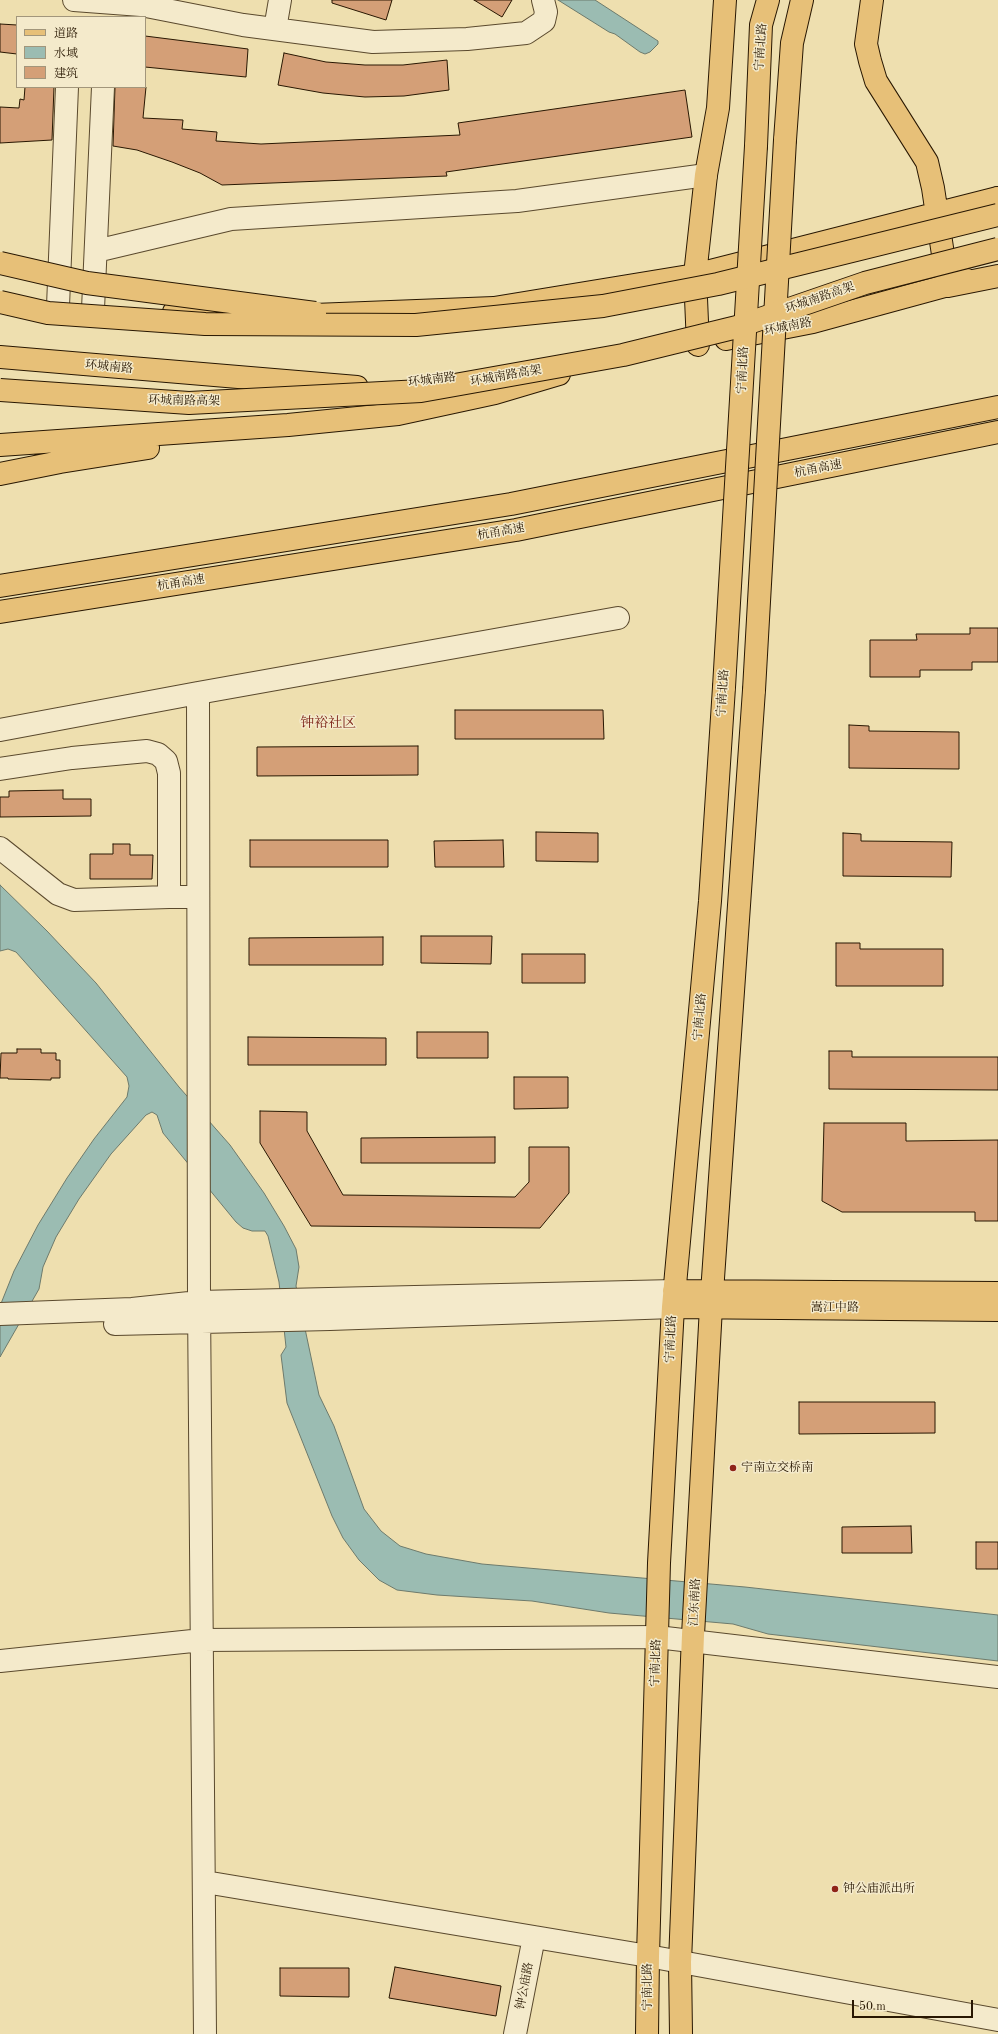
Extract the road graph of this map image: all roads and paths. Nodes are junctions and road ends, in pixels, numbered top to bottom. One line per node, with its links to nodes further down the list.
1 (71, 0): 10 (street)
2 (74, 0): 9 (street)
3 (280, 0): 11 (street)
4 (543, 0): 11 (street)
5 (725, 0): 14 (main road)
6 (768, 0): 47 (main road, 宁南北路, bridge)
7 (802, 0): 48 (main road, bridge)
8 (872, 0): 16 (main road)
9 (106, 10): 11 (street)
10 (70, 16)
11 (275, 29)
12 (67, 88): 25 (street)
13 (103, 88): 18 (street)
14 (706, 175): 18 (street); 21 (main road)
15 (997, 203): 16 (main road); 27 (main road, bridge)
16 (937, 214): 21 (main road); 23 (main road)
17 (998, 249): 29 (main road, 环城南路高架, bridge)
18 (96, 251): 26 (street)
19 (0, 264): 27 (main road, bridge)
20 (998, 271): 23 (main road, 环城南路)
21 (695, 275): 26 (main road); 28 (main road)
22 (998, 276): 23 (main road)
23 (948, 286): 28 (main road, 环城南路)
24 (0, 302): 25 (main road); 27 (main road, bridge)
25 (58, 306): 26 (main road)
26 (93, 309)
27 (416, 325)
28 (698, 345): 30 (main road, 环城南路)
29 (623, 355): 31 (main road, 环城南路高架, bridge); 33 (main road, bridge)
30 (0, 356)
31 (0, 390)
32 (998, 407): 37 (main road)
33 (288, 425): 35 (main road); 36 (main road)
34 (998, 432): 38 (main road, 杭甬高速)
35 (0, 445)
36 (0, 474)
37 (0, 586)
38 (0, 612)
39 (618, 618): 40 (street)
40 (198, 693): 41 (street); 45 (street)
41 (0, 730)
42 (0, 769): 44 (street)
43 (0, 848): 44 (street)
44 (169, 897): 45 (street)
45 (198, 897): 50 (street)
46 (998, 1293): 48 (main road, 嵩江中路)
47 (674, 1299): 48 (main road, 嵩江中路); 50 (street); 50 (street); 53 (main road, 宁南北路)
48 (712, 1299): 49 (main road, 嵩江中路); 54 (main road, 江东南路)
49 (998, 1310)
50 (199, 1312): 51 (street); 52 (street); 55 (street)
51 (0, 1314)
52 (0, 1327)
53 (657, 1633): 54 (street); 55 (street); 60 (main road, 宁南北路)
54 (693, 1638): 57 (street); 61 (main road)
55 (202, 1640): 56 (street); 58 (street)
56 (0, 1661)
57 (998, 1677)
58 (205, 1882): 59 (street); 63 (street)
59 (534, 1937): 60 (street); 64 (street, 钟公庙路)
60 (648, 1956): 61 (street); 65 (main road, 宁南北路)
61 (680, 1962): 62 (street); 66 (main road)
62 (998, 2020)
63 (205, 2034)
64 (516, 2034)
65 (647, 2034)
66 (681, 2034)

